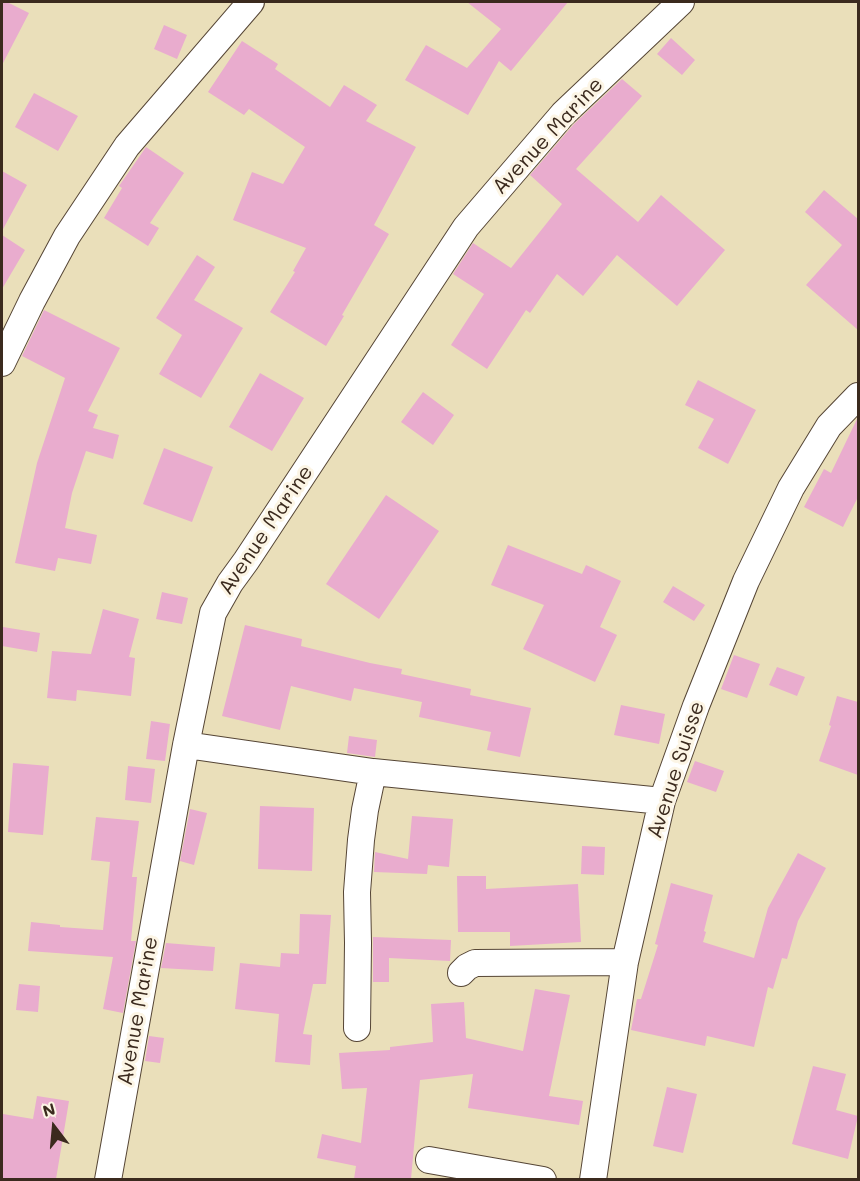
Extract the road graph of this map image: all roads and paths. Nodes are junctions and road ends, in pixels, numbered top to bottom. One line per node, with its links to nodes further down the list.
1 (251, 2): 3 (street)
2 (681, 2): 5 (street, Avenue Marine)
3 (2, 363)
4 (858, 396): 7 (street, Avenue Suisse)
5 (186, 745): 6 (street); 12 (street, Avenue Marine)
6 (373, 772): 7 (street); 10 (street)
7 (662, 801): 8 (street, Avenue Suisse)
8 (625, 962): 9 (street); 14 (street, Avenue Suisse)
9 (461, 973)
10 (357, 1028)
11 (429, 1160): 13 (street)
12 (108, 1179)
13 (543, 1179)
14 (593, 1179)

